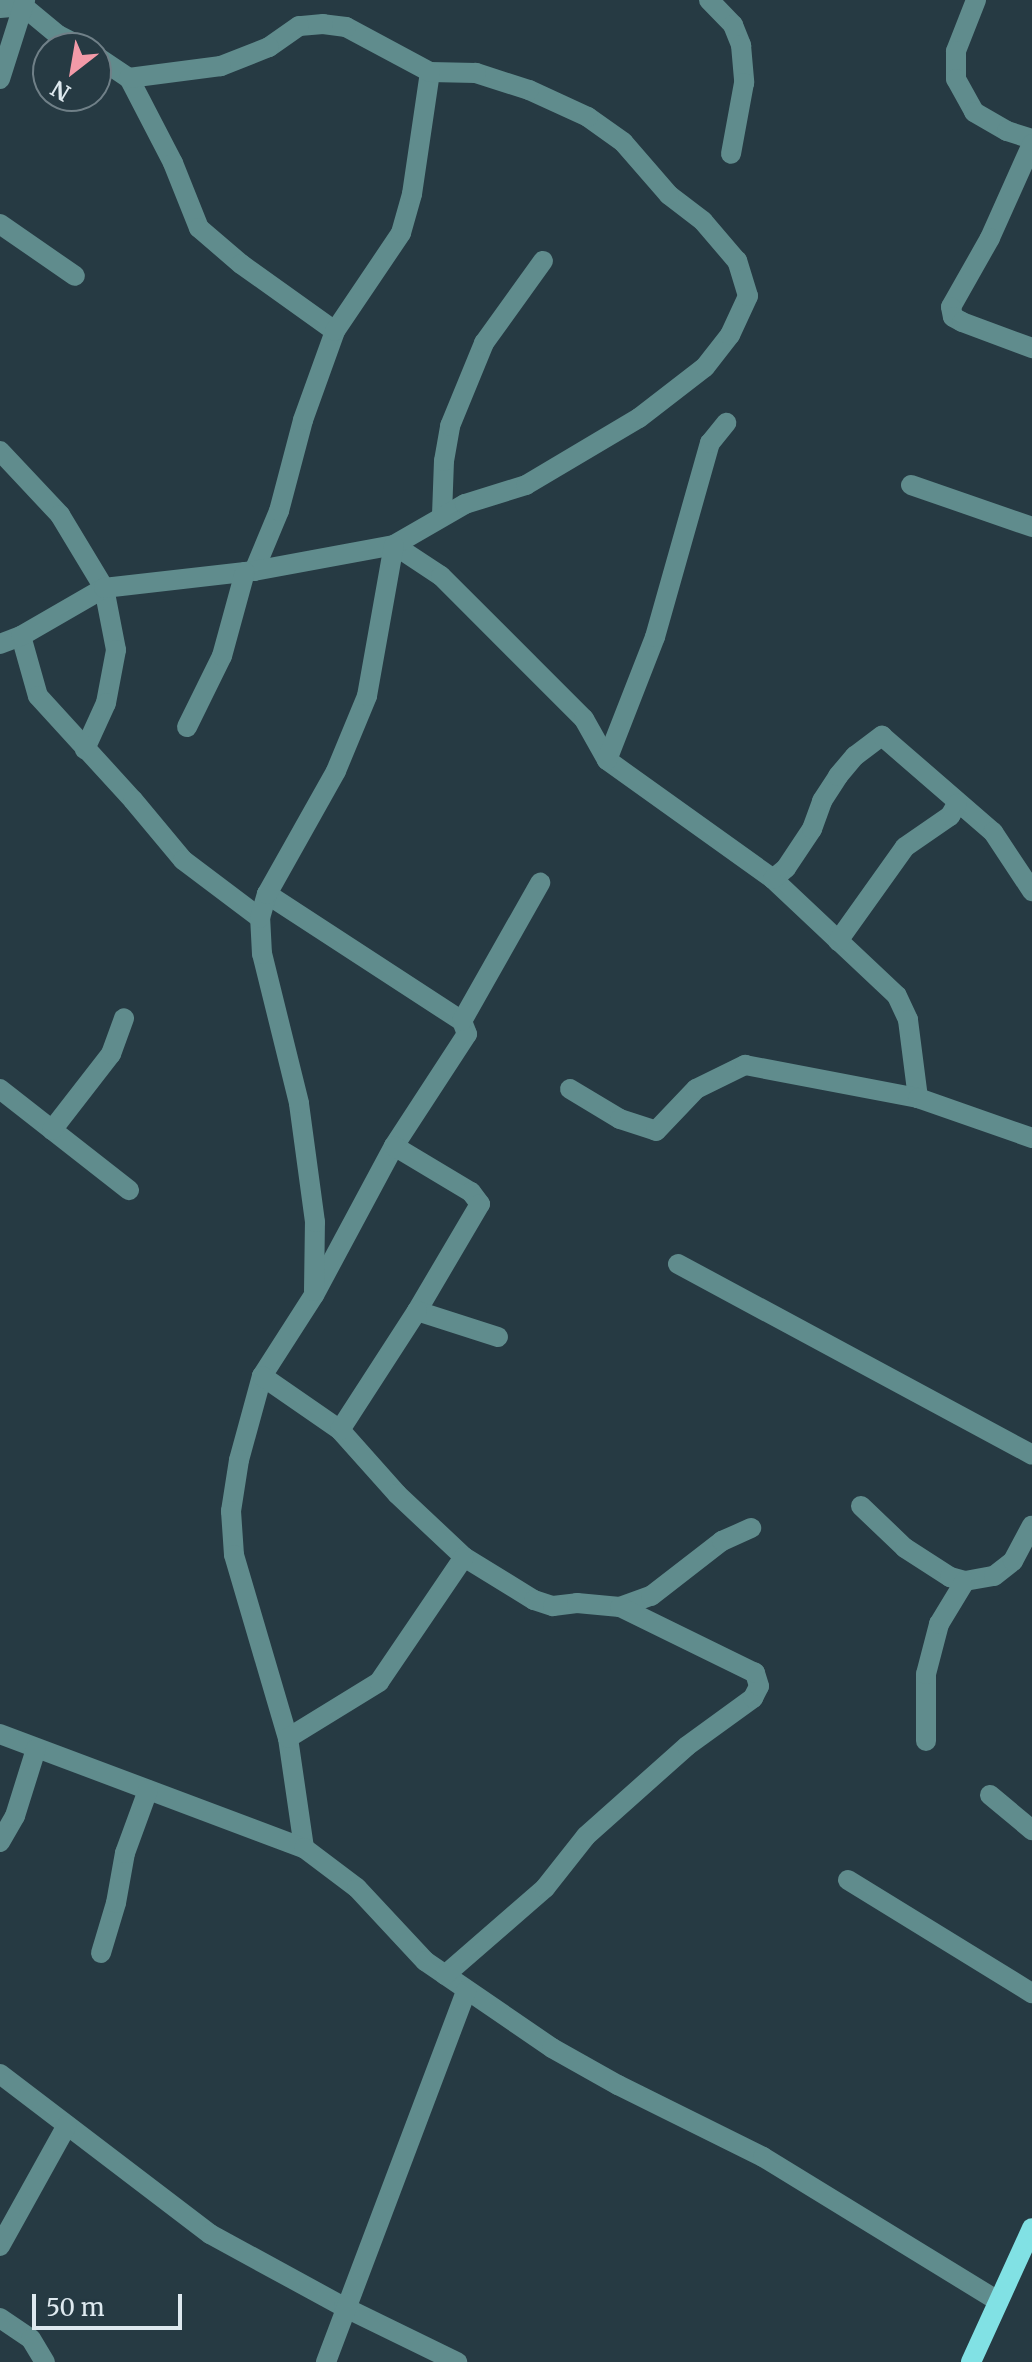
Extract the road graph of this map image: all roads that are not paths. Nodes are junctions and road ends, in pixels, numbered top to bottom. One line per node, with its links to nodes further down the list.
1 (709, 0): 11 (street)
2 (976, 0): 10 (street)
3 (24, 3): 4 (street); 5 (street); 9 (street)
4 (0, 8)
5 (55, 32)
6 (112, 67): 8 (street)
7 (430, 72): 8 (street); 15 (street); 20 (street)
8 (129, 78): 15 (street)
9 (0, 79)
10 (1032, 142): 16 (street)
11 (731, 154)
12 (0, 224): 14 (street)
13 (543, 261): 20 (street)
14 (75, 276)
15 (335, 331): 23 (street)
16 (1032, 348)
17 (726, 423): 29 (street)
18 (0, 451): 24 (street)
19 (911, 485): 21 (street)
20 (442, 515): 22 (street)
21 (1032, 527)
22 (394, 545): 23 (street); 29 (street); 34 (street)
23 (250, 571): 24 (street); 27 (street)
24 (104, 588): 25 (street); 28 (street)
25 (21, 636): 26 (street); 28 (street)
26 (0, 644)
27 (187, 727)
28 (85, 749): 35 (street)
29 (607, 760): 31 (street)
30 (957, 804): 31 (street); 33 (street); 36 (street)
31 (773, 879): 36 (street)
32 (540, 883): 38 (street)
33 (1032, 891)
34 (267, 894): 35 (street); 38 (street)
35 (260, 918): 47 (street)
36 (838, 941): 41 (street)
37 (124, 1018): 42 (street)
38 (462, 1021): 44 (street)
39 (0, 1089): 42 (street)
40 (570, 1089): 41 (street)
41 (918, 1098): 43 (street)
42 (52, 1130): 45 (street)
43 (1032, 1138)
44 (394, 1146): 47 (street); 48 (street)
45 (129, 1190)
46 (678, 1264): 52 (street)
47 (314, 1295): 50 (street)
48 (417, 1311): 49 (street); 51 (street)
49 (498, 1337)
50 (262, 1376): 51 (street); 60 (street)
51 (340, 1430): 56 (street)
52 (1032, 1455)
53 (861, 1506): 57 (street)
54 (1032, 1526): 57 (street)
55 (751, 1528): 58 (street)
56 (464, 1557): 58 (street); 60 (street)
57 (965, 1581): 61 (street)
58 (620, 1607): 70 (street)
59 (0, 1734): 62 (street)
60 (288, 1738): 67 (street)
61 (926, 1741)
62 (36, 1749): 63 (street); 66 (street)
63 (148, 1790): 67 (street); 69 (street)
64 (990, 1795): 65 (street)
65 (1032, 1830)
66 (0, 1842)
67 (304, 1848): 70 (street)
68 (848, 1880): 72 (street)
69 (101, 1953)
70 (445, 1975): 71 (street)
71 (466, 1991): 77 (street); 78 (street)
72 (1032, 1993)
73 (0, 2074): 74 (street)
74 (67, 2125): 76 (street); 78 (street)
75 (1032, 2228): 77 (main road)
76 (0, 2246)
77 (998, 2301): 83 (main road)
78 (344, 2307): 81 (street); 82 (street)
79 (0, 2318): 80 (street)
80 (45, 2362)
81 (326, 2362)
82 (457, 2362)
83 (971, 2362)

